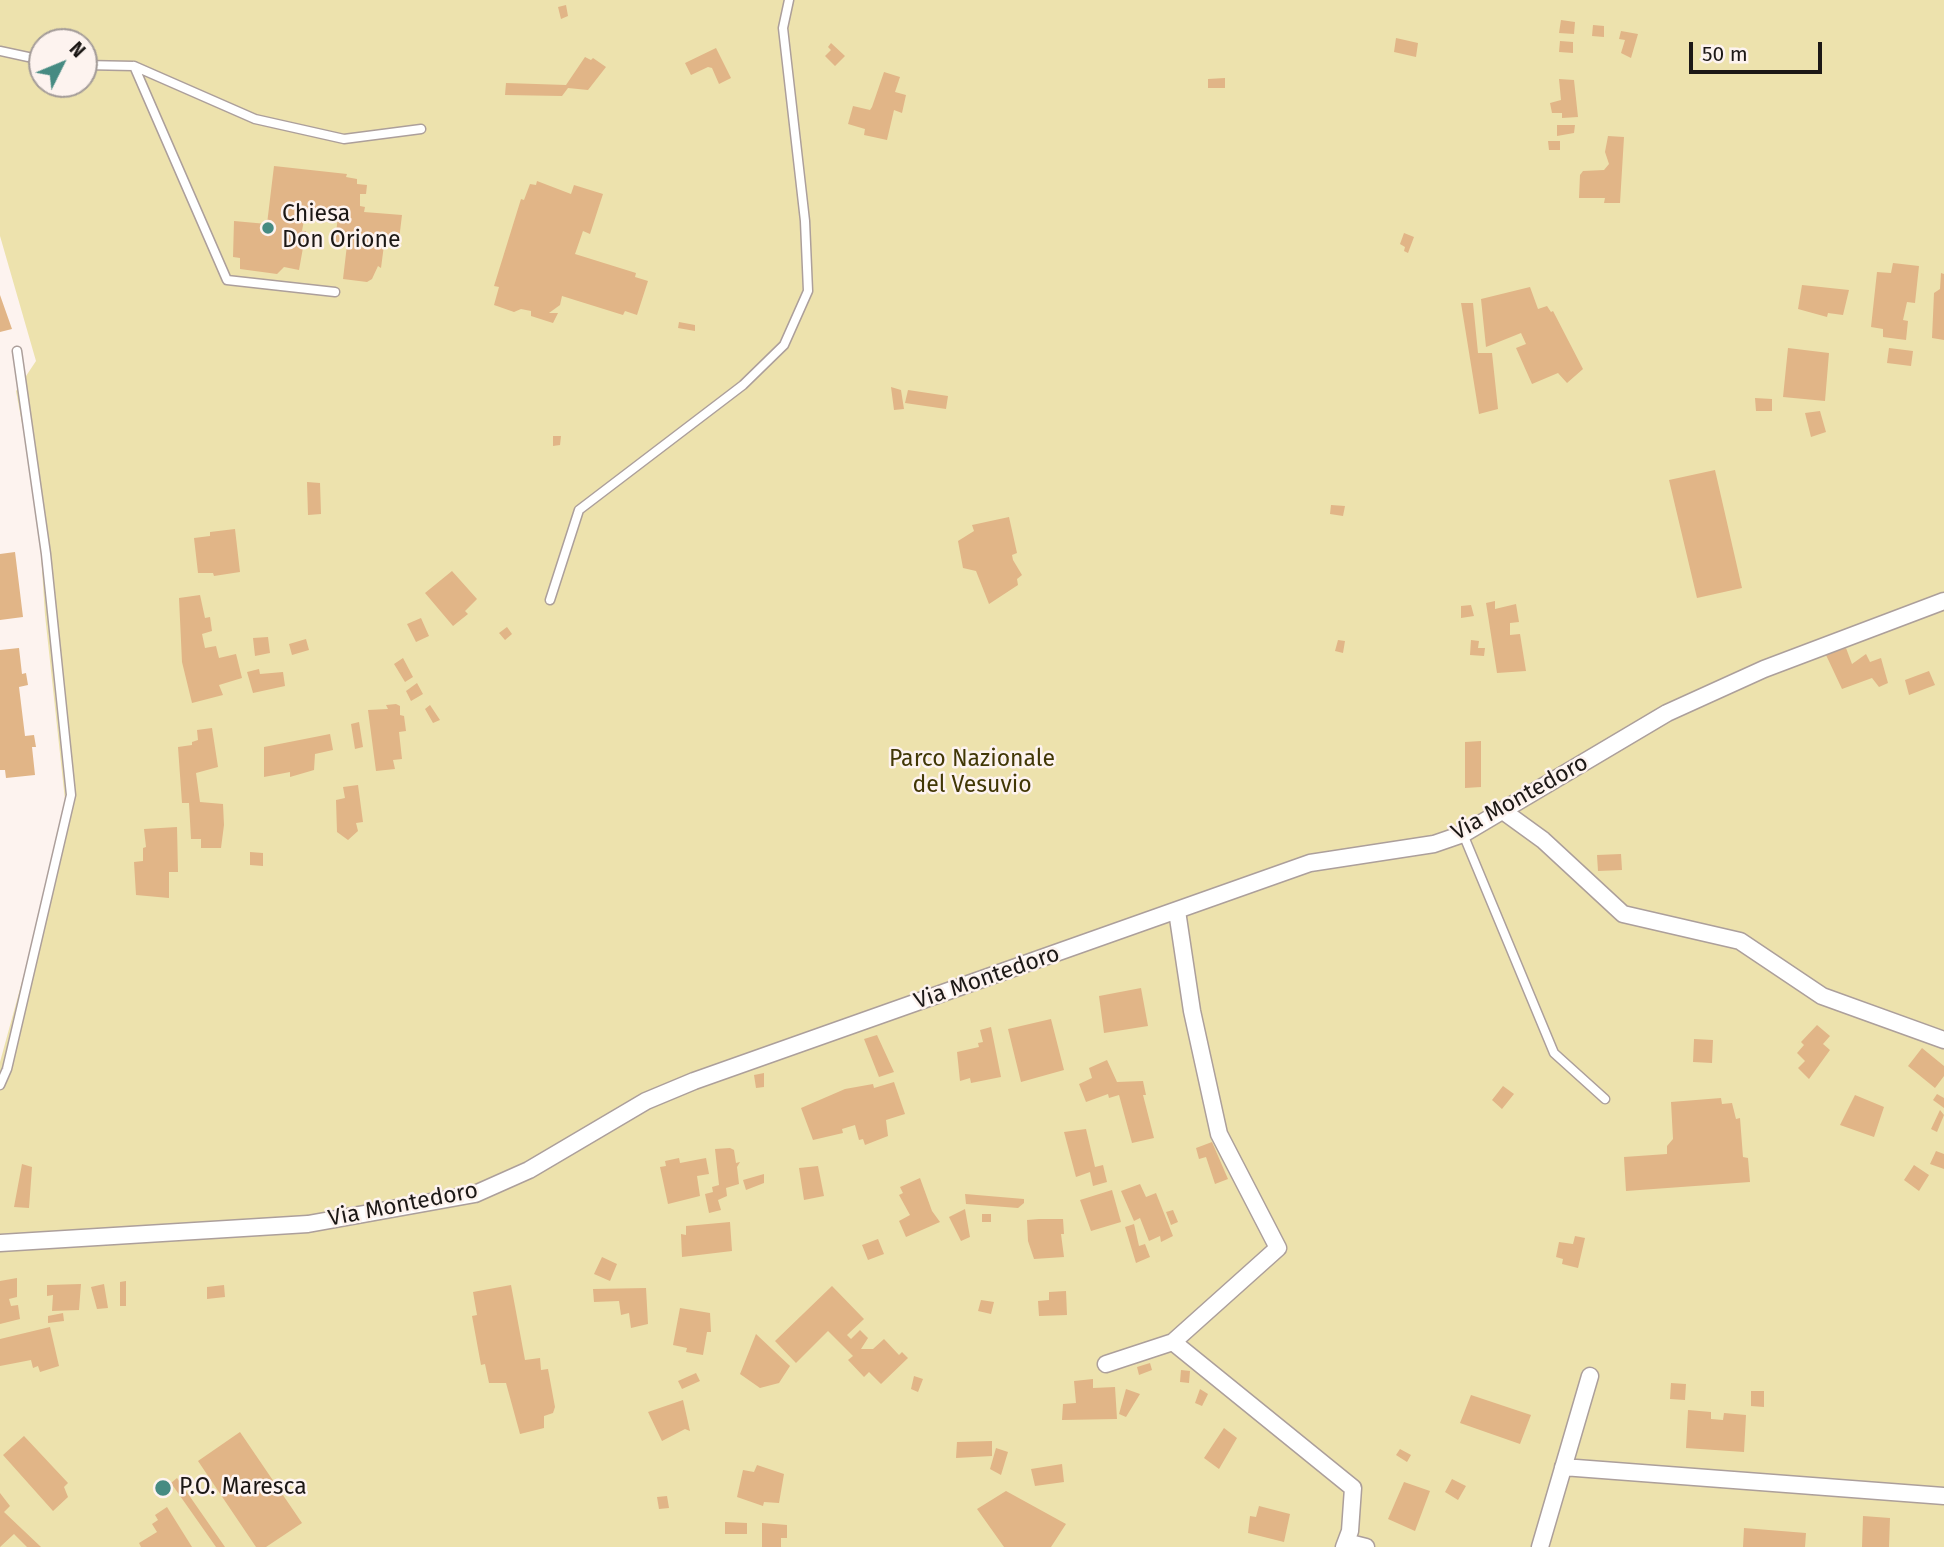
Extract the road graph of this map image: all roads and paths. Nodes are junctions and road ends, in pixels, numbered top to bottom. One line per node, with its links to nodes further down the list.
1 (789, 0): 9 (lane)
2 (0, 51): 3 (lane)
3 (28, 57)
4 (98, 65): 5 (lane)
5 (134, 66): 6 (lane); 7 (lane)
6 (421, 129)
7 (335, 292)
8 (17, 351): 15 (lane)
9 (550, 600)
10 (1944, 601): 11 (street, Via Montedoro)
11 (1503, 811): 12 (street, Via Montedoro); 14 (street)
12 (1463, 834): 13 (street, Via Montedoro); 16 (lane)
13 (1177, 911): 17 (street, Via Montedoro); 18 (street)
14 (1944, 1040)
15 (0, 1086)
16 (1605, 1099)
17 (0, 1243)
18 (1173, 1342): 19 (street); 23 (street)
19 (1106, 1364)
20 (1590, 1376): 21 (street)
21 (1563, 1467): 22 (street); 25 (street)
22 (1944, 1496)
23 (1345, 1544): 24 (street)
24 (1366, 1547)
25 (1540, 1547)

